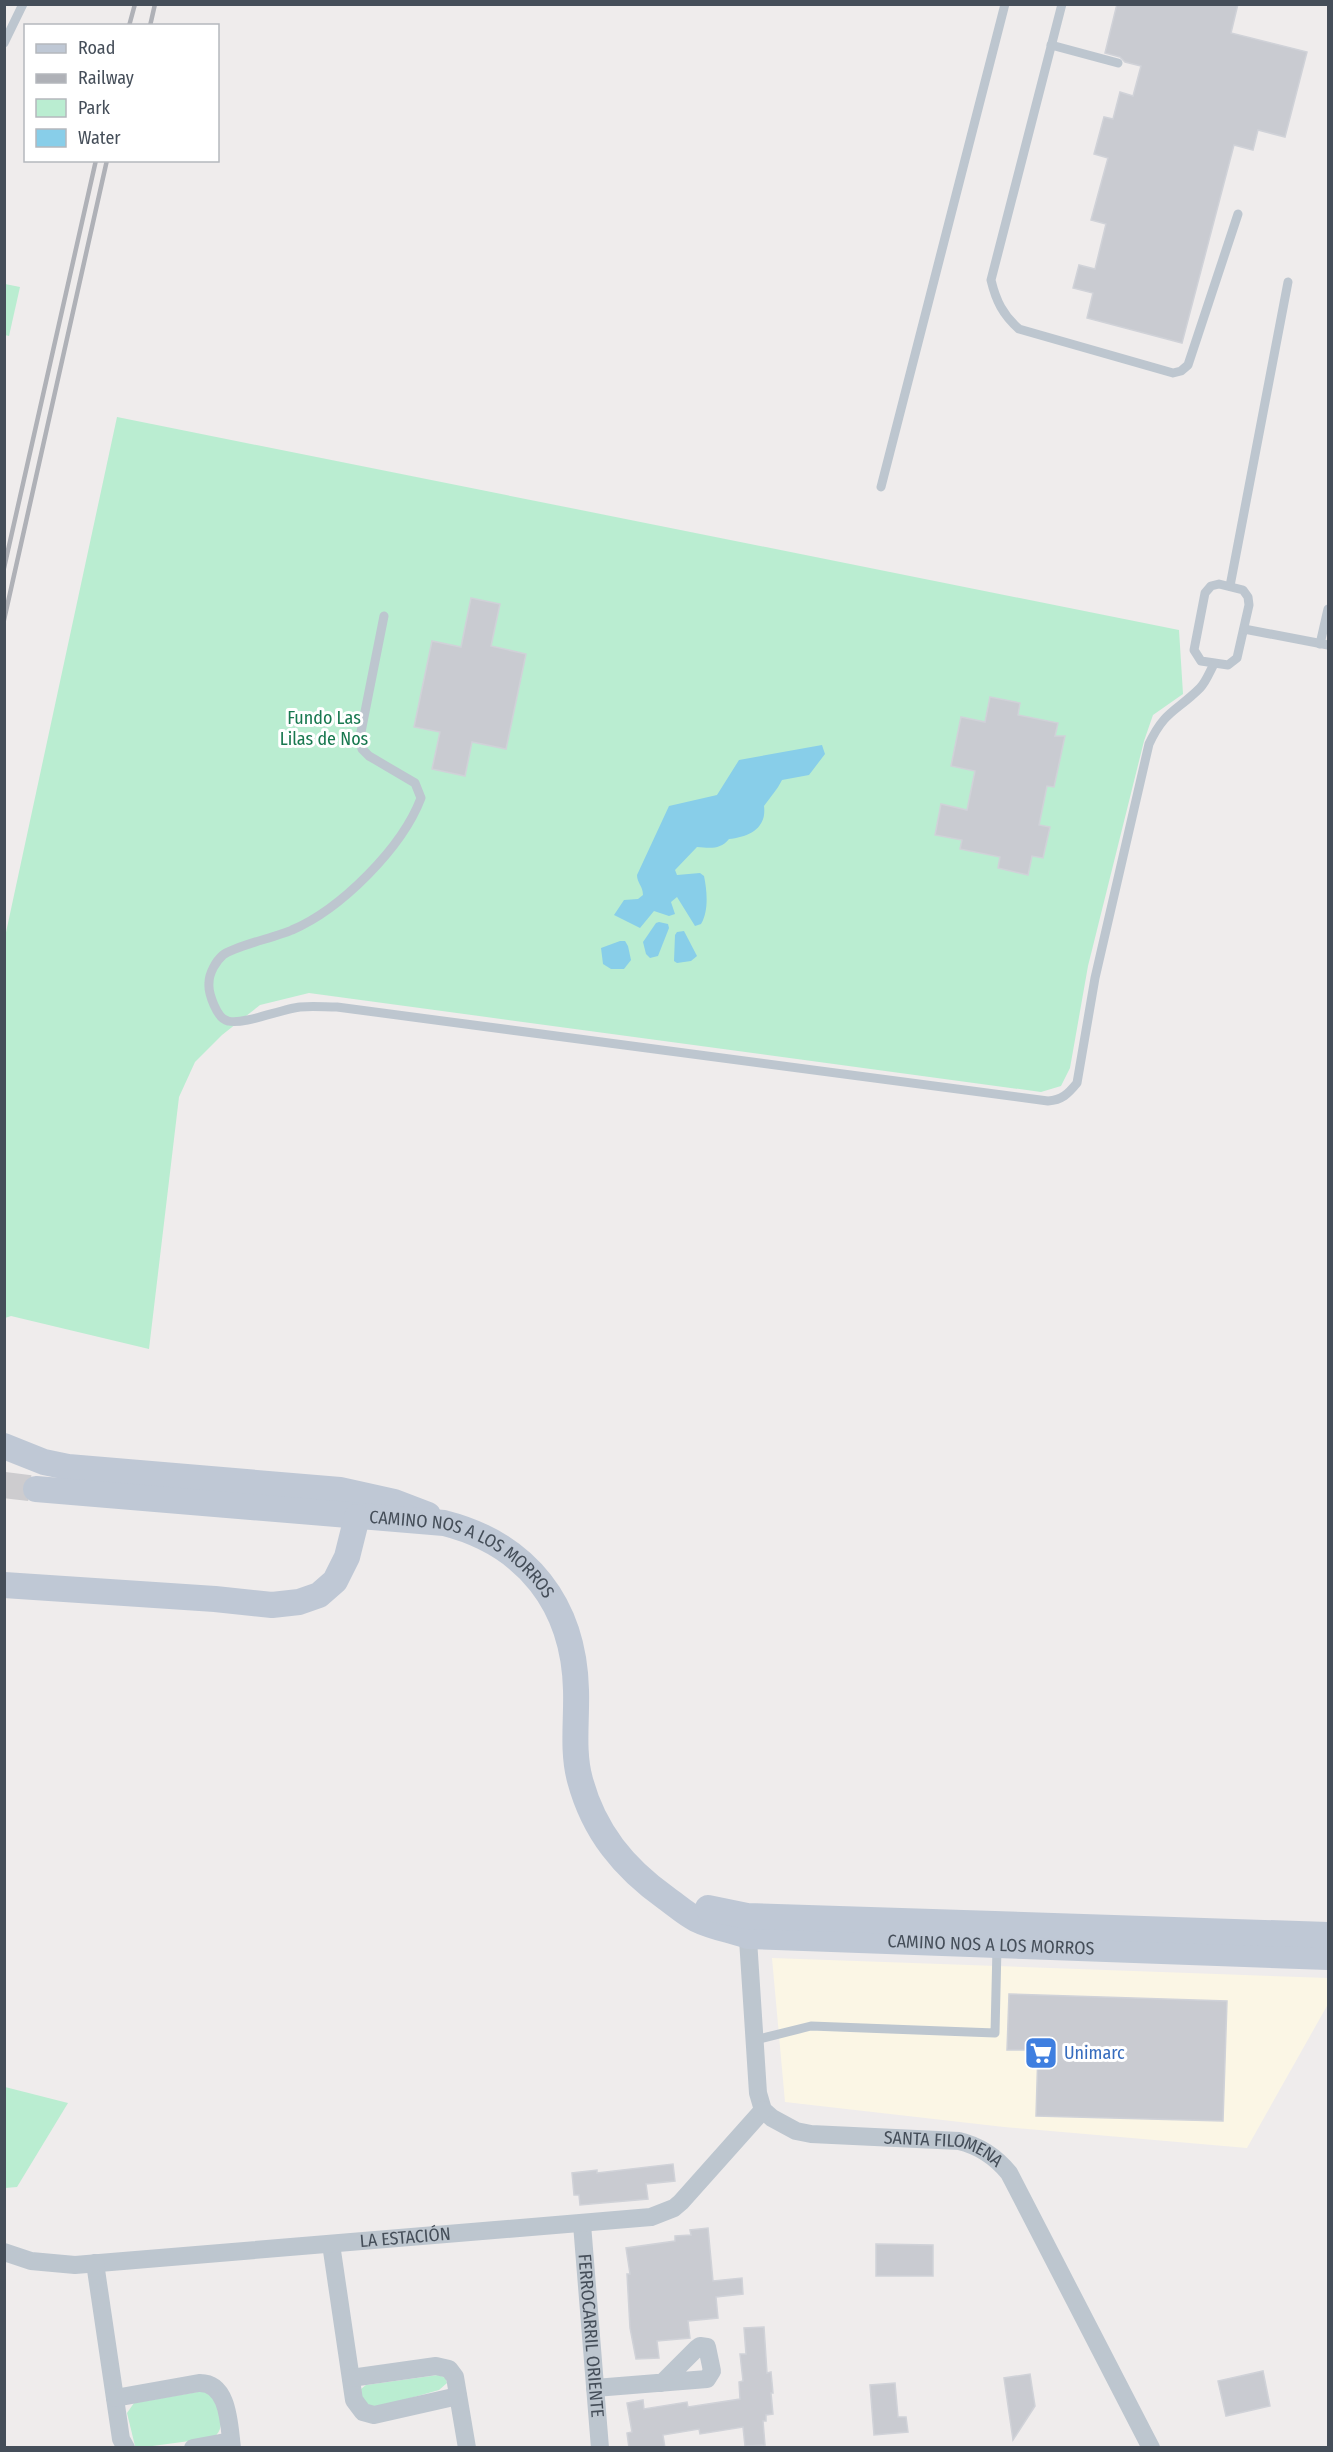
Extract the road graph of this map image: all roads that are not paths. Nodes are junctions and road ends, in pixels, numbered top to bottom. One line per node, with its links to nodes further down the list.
1 (23, 4): 4 (lane)
2 (1005, 4): 9 (lane)
3 (1062, 4): 5 (lane)
4 (4, 43)
5 (1051, 45): 6 (lane); 7 (lane)
6 (1118, 63)
7 (1239, 214)
8 (1288, 282): 10 (lane)
9 (881, 487)
10 (1230, 586): 13 (lane); 15 (lane)
11 (1329, 609): 14 (lane)
12 (384, 616): 15 (lane)
13 (1244, 629): 14 (lane); 15 (lane)
14 (1324, 645)
15 (1214, 664)
16 (4, 1446): 19 (main road)
17 (36, 1489): 18 (main road, CAMINO NOS A LOS MORROS)
18 (357, 1517): 19 (main road, CAMINO NOS A LOS MORROS); 20 (main road)
19 (444, 1523): 21 (main road, CAMINO NOS A LOS MORROS)
20 (4, 1585)
21 (747, 1926): 22 (main road, CAMINO NOS A LOS MORROS); 23 (main road, CAMINO NOS A LOS MORROS); 25 (street)
22 (1329, 1935)
23 (997, 1945): 24 (main road, CAMINO NOS A LOS MORROS); 25 (lane)
24 (1329, 1957)
25 (755, 2040): 26 (street)
26 (763, 2110): 27 (street, LA ESTACIÓN); 41 (street, SANTA FILOMENA)
27 (582, 2224): 28 (street, LA ESTACIÓN); 33 (street, FERROCARRIL ORIENTE)
28 (331, 2244): 30 (street, LA ESTACIÓN); 31 (street)
29 (4, 2252): 30 (street, LA ESTACIÓN)
30 (95, 2263): 35 (street)
31 (351, 2378): 34 (street); 34 (street)
32 (662, 2383): 33 (street)
33 (595, 2388): 40 (street, FERROCARRIL ORIENTE)
34 (458, 2396): 39 (street)
35 (115, 2398): 36 (street); 37 (street)
36 (232, 2444): 38 (street)
37 (126, 2448)
38 (193, 2448)
39 (467, 2448)
40 (600, 2448)
41 (1151, 2448)

